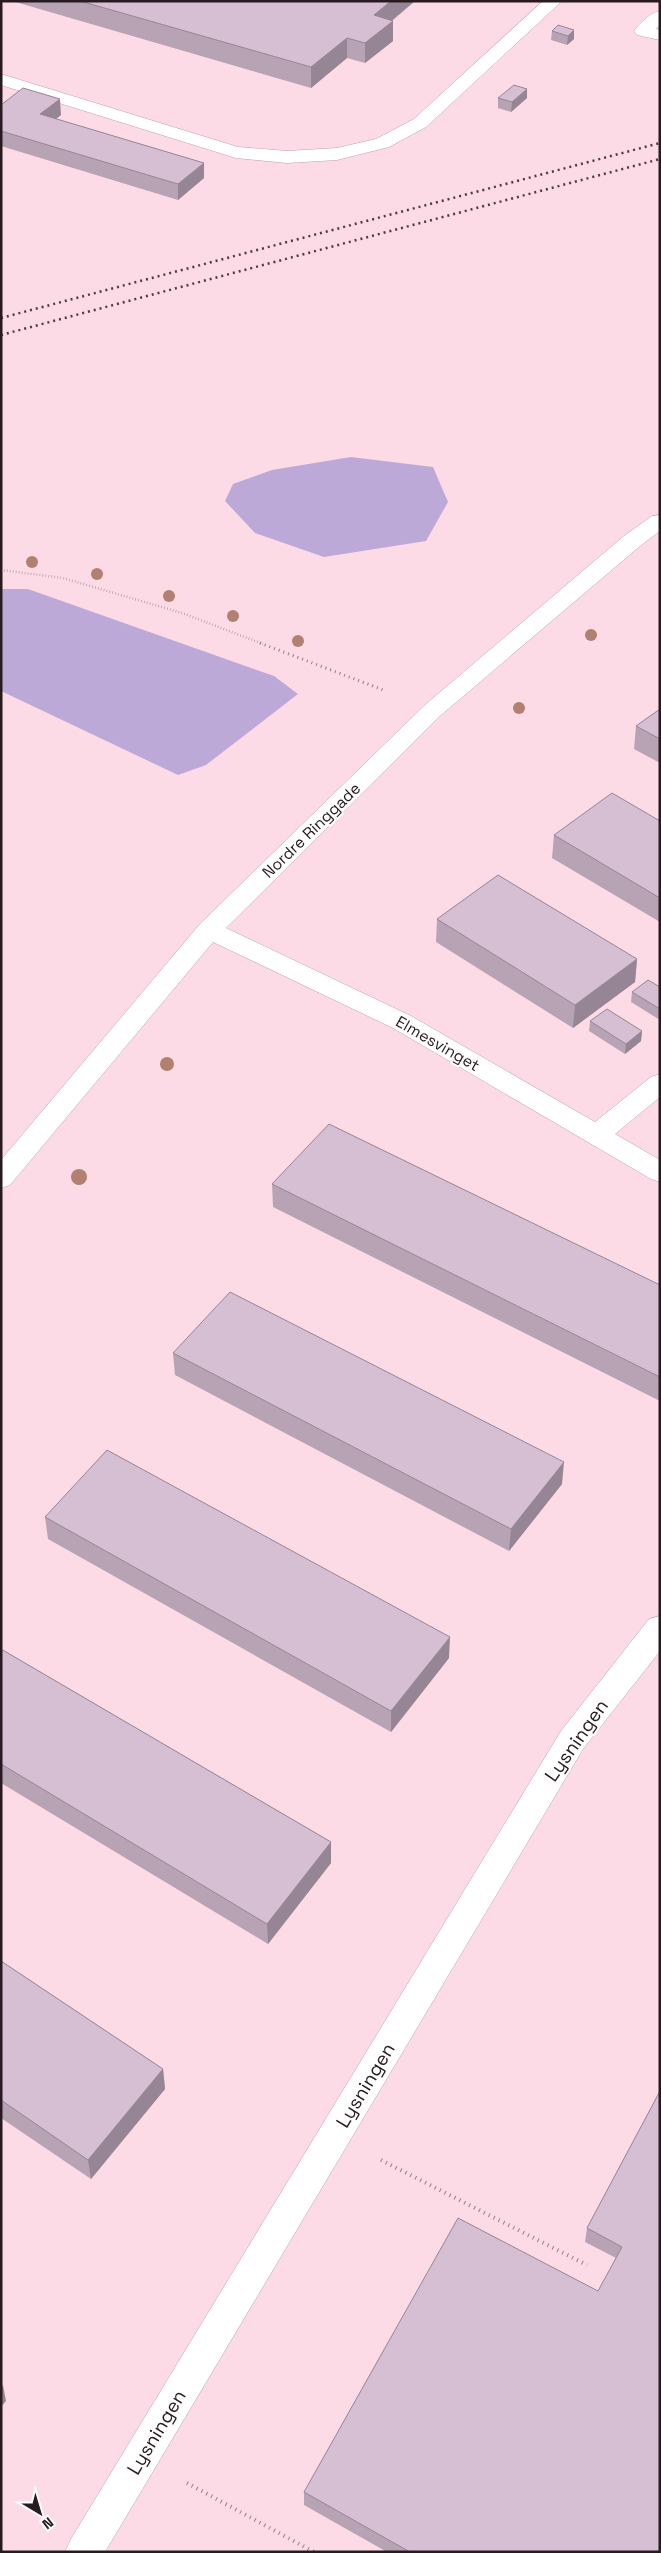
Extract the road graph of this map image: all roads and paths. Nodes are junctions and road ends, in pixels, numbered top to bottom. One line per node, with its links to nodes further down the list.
1 (553, 1): 4 (street)
2 (660, 16): 3 (street)
3 (660, 36)
4 (1, 79)
5 (660, 521): 7 (street, Nordre Ringgade)
6 (1, 570): 7 (path)
7 (433, 710): 8 (street, Nordre Ringgade)
8 (209, 930): 10 (street, Elmesvinget); 12 (street, Nordre Ringgade)
9 (660, 1083): 10 (street)
10 (596, 1135): 11 (street, Elmesvinget)
11 (660, 1172)
12 (1, 1178)
13 (660, 1628): 14 (street, Lysningen)
14 (334, 2136): 15 (path); 16 (street, Lysningen)
15 (587, 2265)
16 (141, 2457): 17 (street, Lysningen); 18 (path)
17 (84, 2552)
18 (314, 2552)

